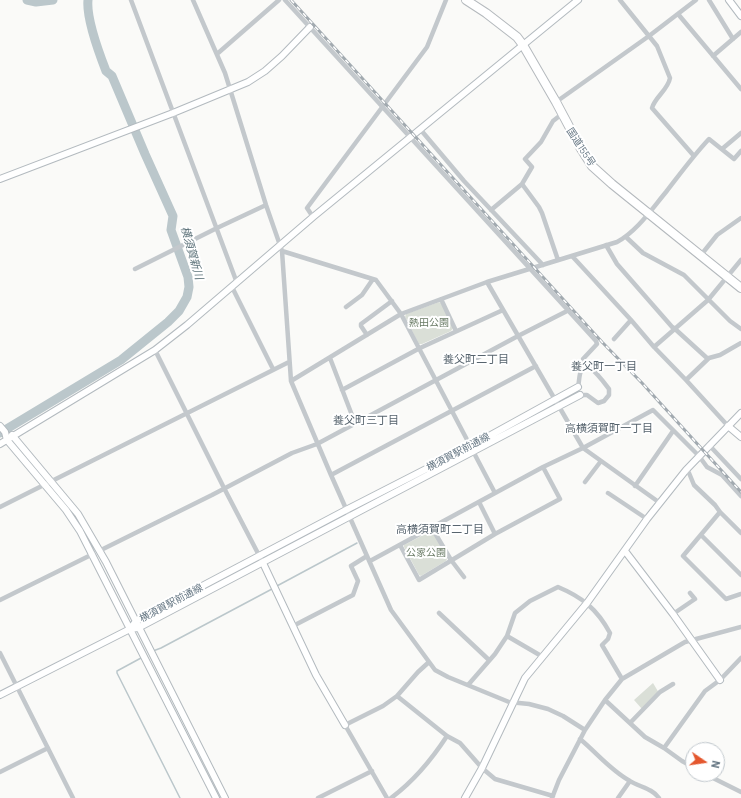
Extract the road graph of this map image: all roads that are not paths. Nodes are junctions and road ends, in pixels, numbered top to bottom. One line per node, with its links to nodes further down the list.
1 (131, 0): 25 (street)
2 (193, 0): 19 (street)
3 (279, 0): 19 (street)
4 (285, 0): 14 (street)
5 (446, 0): 24 (street)
6 (466, 0): 18 (highway, 国道155号)
7 (578, 0): 18 (street)
8 (620, 0): 16 (street)
9 (696, 0): 12 (street)
10 (709, 0): 17 (street)
11 (729, 0): 13 (street)
12 (678, 14): 16 (street); 20 (street)
13 (741, 16)
14 (310, 27): 21 (street); 24 (street)
15 (741, 32): 17 (street)
16 (649, 36): 23 (street); 32 (street)
17 (733, 39): 20 (street)
18 (523, 46): 23 (highway, 国道155号); 27 (street)
19 (217, 54): 21 (street)
20 (713, 56): 22 (street)
21 (230, 89): 25 (street); 35 (street)
22 (741, 89)
23 (556, 102): 26 (highway, 国道155号)
24 (382, 107): 29 (street); 38 (street)
25 (173, 113): 33 (street); 40 (street)
26 (562, 114): 34 (street); 37 (highway, 国道155号)
27 (420, 130): 29 (street); 36 (street)
28 (741, 133): 30 (street)
29 (411, 137): 38 (street); 50 (street)
30 (722, 149): 31 (street); 32 (street)
31 (740, 154)
32 (694, 156): 37 (street)
33 (0, 179)
34 (522, 184): 36 (street); 47 (street)
35 (266, 205): 40 (street); 42 (street)
36 (491, 210): 49 (street)
37 (649, 214): 41 (street); 45 (highway, 国道155号)
38 (313, 217): 42 (street)
39 (741, 218): 45 (street)
40 (217, 228): 51 (street); 55 (street)
41 (626, 237): 43 (street); 59 (street)
42 (280, 244): 44 (street); 55 (street)
43 (606, 245): 46 (street); 66 (street)
44 (282, 251): 53 (street); 78 (street)
45 (701, 255): 52 (highway, 国道155号)
46 (572, 256): 47 (street); 65 (street)
47 (558, 260): 49 (street)
48 (741, 260): 52 (street)
49 (543, 265): 50 (street)
50 (531, 268): 54 (street); 63 (street)
51 (135, 269)
52 (727, 276): 57 (highway, 国道155号); 59 (street)
53 (373, 279): 60 (street); 61 (street)
54 (487, 282): 58 (street); 62 (street)
55 (237, 283): 56 (street)
56 (232, 287): 75 (street); 81 (street)
57 (741, 288)
58 (441, 299): 64 (street); 68 (street)
59 (708, 300): 66 (street); 67 (street)
60 (392, 301): 64 (street); 69 (street)
61 (346, 307)
62 (503, 310): 68 (street); 70 (street)
63 (569, 310): 70 (street); 80 (street)
64 (401, 314): 69 (street); 74 (street)
65 (631, 320): 71 (street); 73 (street)
66 (674, 328): 73 (street); 77 (street)
67 (741, 329)
68 (456, 331): 74 (street)
69 (367, 335): 76 (street)
70 (518, 336): 79 (street); 82 (street)
71 (614, 339)
72 (741, 343): 77 (street)
73 (654, 347): 83 (street)
74 (420, 348): 82 (street); 86 (street)
75 (155, 350): 91 (street); 97 (street)
76 (330, 358): 84 (street); 86 (street)
77 (708, 359): 83 (street)
78 (289, 362): 81 (street); 84 (street)
79 (536, 366): 88 (street); 90 (street)
80 (586, 367): 85 (street); 87 (street)
81 (273, 369): 91 (street)
82 (436, 380): 90 (street); 93 (street)
83 (686, 380): 94 (street)
84 (291, 381): 101 (street)
85 (578, 387): 88 (street, 横須賀駅前通線)
86 (342, 390): 93 (street)
87 (580, 395): 89 (street, 横須賀駅前通線)
88 (556, 400): 89 (street); 104 (street, 横須賀駅前通線)
89 (560, 406): 103 (street); 104 (street, 横須賀駅前通線)
90 (452, 411): 104 (street); 109 (street)
91 (187, 412): 111 (street); 115 (street)
92 (741, 413): 94 (street)
93 (355, 423): 101 (street)
94 (728, 426): 98 (street); 102 (street)
95 (2, 428): 97 (street); 99 (street)
96 (673, 431): 103 (street); 105 (street); 114 (street)
97 (14, 436): 99 (street); 111 (street)
98 (741, 437)
99 (7, 440): 100 (street); 113 (street)
100 (0, 444)
101 (318, 444): 109 (street); 115 (street)
102 (709, 445): 105 (street); 110 (street)
103 (583, 448): 106 (street); 107 (street)
104 (472, 449): 116 (street); 122 (street, 横須賀駅前通線); 124 (street, 横須賀駅前通線)
105 (699, 456): 108 (street); 118 (street)
106 (600, 461): 112 (street); 114 (street)
107 (543, 467): 116 (street); 127 (street)
108 (686, 470): 120 (street); 123 (street)
109 (331, 475): 122 (street)
110 (741, 479)
111 (51, 481): 113 (street); 131 (street)
112 (585, 482)
113 (44, 485): 121 (street); 133 (street)
114 (635, 486): 120 (street)
115 (224, 488): 131 (street); 134 (street)
116 (495, 493): 119 (street)
117 (608, 493): 125 (street)
118 (741, 496)
119 (479, 502): 126 (street); 127 (street)
120 (660, 503): 125 (street)
121 (0, 507)
122 (346, 510): 124 (street); 134 (street, 横須賀駅前通線)
123 (720, 512): 128 (street); 129 (street)
124 (349, 517): 135 (street); 137 (street, 横須賀駅前通線)
125 (646, 519): 132 (street)
126 (432, 528): 130 (street); 136 (street)
127 (495, 534): 136 (street)
128 (741, 534)
129 (701, 535): 138 (street); 141 (street)
130 (400, 545): 135 (street); 136 (street)
131 (99, 551): 146 (street)
132 (625, 551): 143 (street); 145 (street)
133 (93, 554): 142 (street); 150 (street)
134 (260, 556): 137 (street); 146 (street, 横須賀駅前通線)
135 (369, 559): 147 (street); 157 (street)
136 (451, 560): 139 (street)
137 (263, 563): 147 (street); 149 (street, 横須賀駅前通線)
138 (741, 574)
139 (464, 577)
140 (690, 594): 145 (street)
141 (741, 594)
142 (0, 600)
143 (588, 603): 151 (street); 154 (street); 160 (street)
144 (439, 613): 156 (street)
145 (673, 614): 152 (street)
146 (136, 621): 149 (street); 150 (street, 横須賀駅前通線)
147 (293, 626): 170 (street)
148 (741, 626): 152 (street)
149 (138, 628): 150 (street, 横須賀駅前通線); 186 (street)
150 (130, 629): 164 (street); 185 (street)
151 (507, 636): 154 (street); 156 (street)
152 (691, 640): 160 (street); 161 (street)
153 (0, 653): 164 (street)
154 (543, 656): 168 (street)
155 (741, 658): 161 (street)
156 (489, 660): 163 (street)
157 (429, 662): 158 (street); 159 (street)
158 (424, 667): 159 (street); 166 (street)
159 (435, 670): 163 (street)
160 (622, 679): 167 (street)
161 (720, 680): 175 (street)
162 (673, 684): 169 (street)
163 (468, 685): 168 (street)
164 (17, 686): 165 (street); 174 (street)
165 (0, 695)
166 (397, 696): 170 (street); 172 (street)
167 (606, 700): 169 (street); 171 (street)
168 (513, 702): 171 (street); 177 (street)
169 (630, 723): 175 (street)
170 (345, 725): 178 (street)
171 (585, 730): 173 (street)
172 (447, 736): 177 (street); 189 (street)
173 (580, 739): 180 (street); 183 (street)
174 (48, 748): 179 (street); 184 (street)
175 (664, 748): 176 (street)
176 (685, 763)
177 (482, 768): 183 (street); 190 (street)
178 (372, 771): 187 (street); 188 (street)
179 (0, 772)
180 (630, 781): 191 (street); 192 (street)
181 (721, 782): 182 (street)
182 (741, 792)
183 (553, 797)
184 (73, 798)
185 (216, 798)
186 (225, 798)
187 (318, 798)
188 (388, 798)
189 (391, 798)
190 (466, 798)
191 (618, 798)
192 (659, 798)

